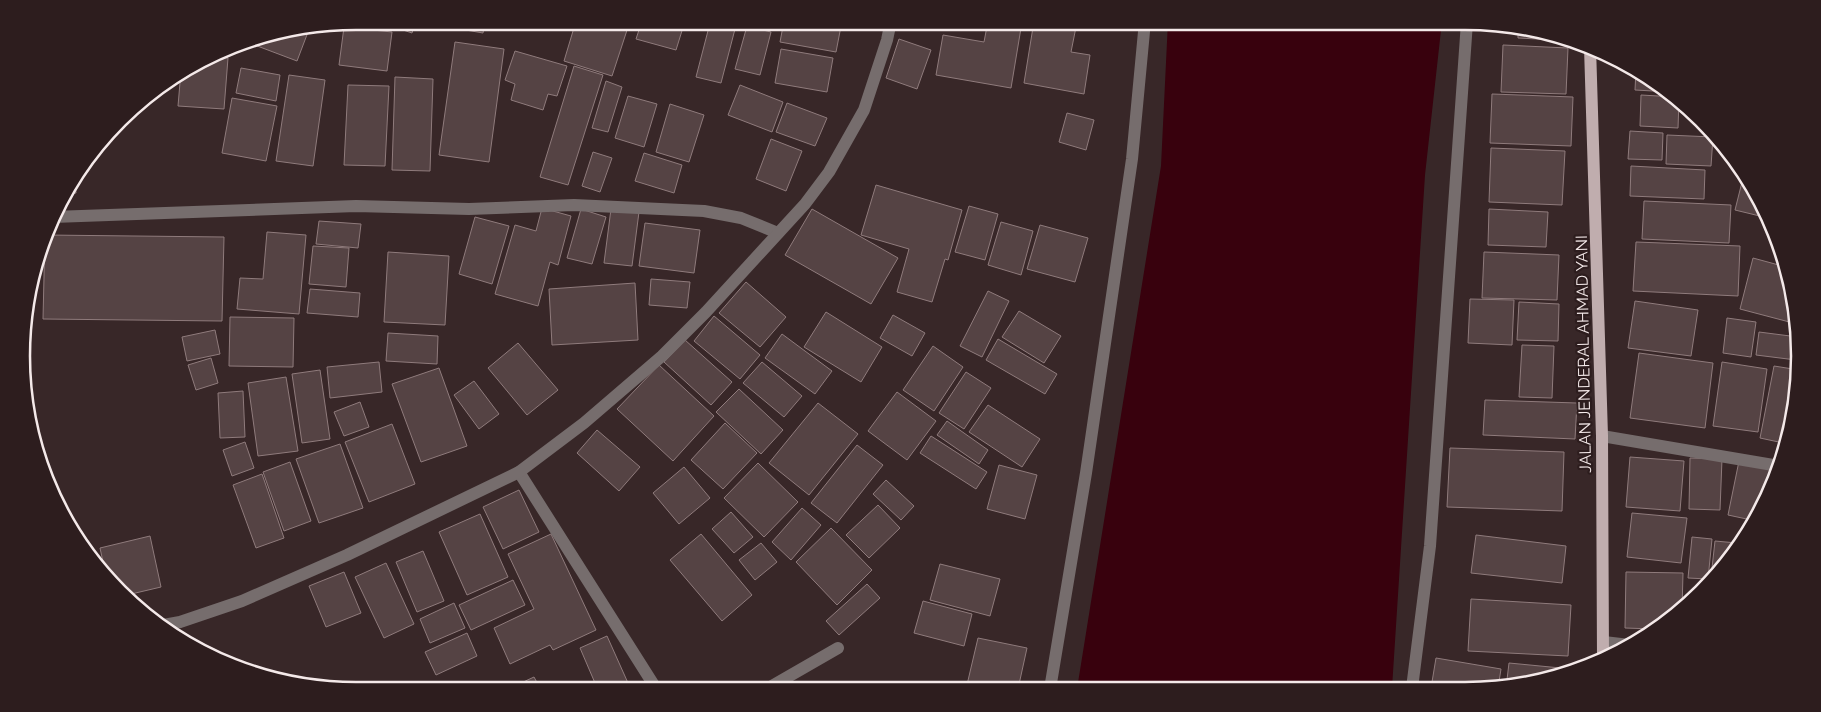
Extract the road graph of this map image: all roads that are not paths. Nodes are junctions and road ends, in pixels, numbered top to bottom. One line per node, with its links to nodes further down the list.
1 (889, 30): 6 (street)
2 (1144, 30): 17 (street)
3 (1466, 30): 18 (street)
4 (1590, 55): 7 (main road, JALAN JENDERAL AHMAD YANI)
5 (62, 217): 6 (street)
6 (778, 233): 9 (street)
7 (1602, 436): 8 (street); 11 (main road, JALAN JENDERAL AHMAD YANI)
8 (1772, 465)
9 (519, 472): 10 (street); 15 (street)
10 (170, 624)
11 (1604, 642): 12 (street); 14 (main road, JALAN JENDERAL AHMAD YANI)
12 (1617, 644)
13 (838, 648): 16 (street)
14 (1604, 650)
15 (652, 682)
16 (779, 682)
17 (1051, 682)
18 (1413, 682)

